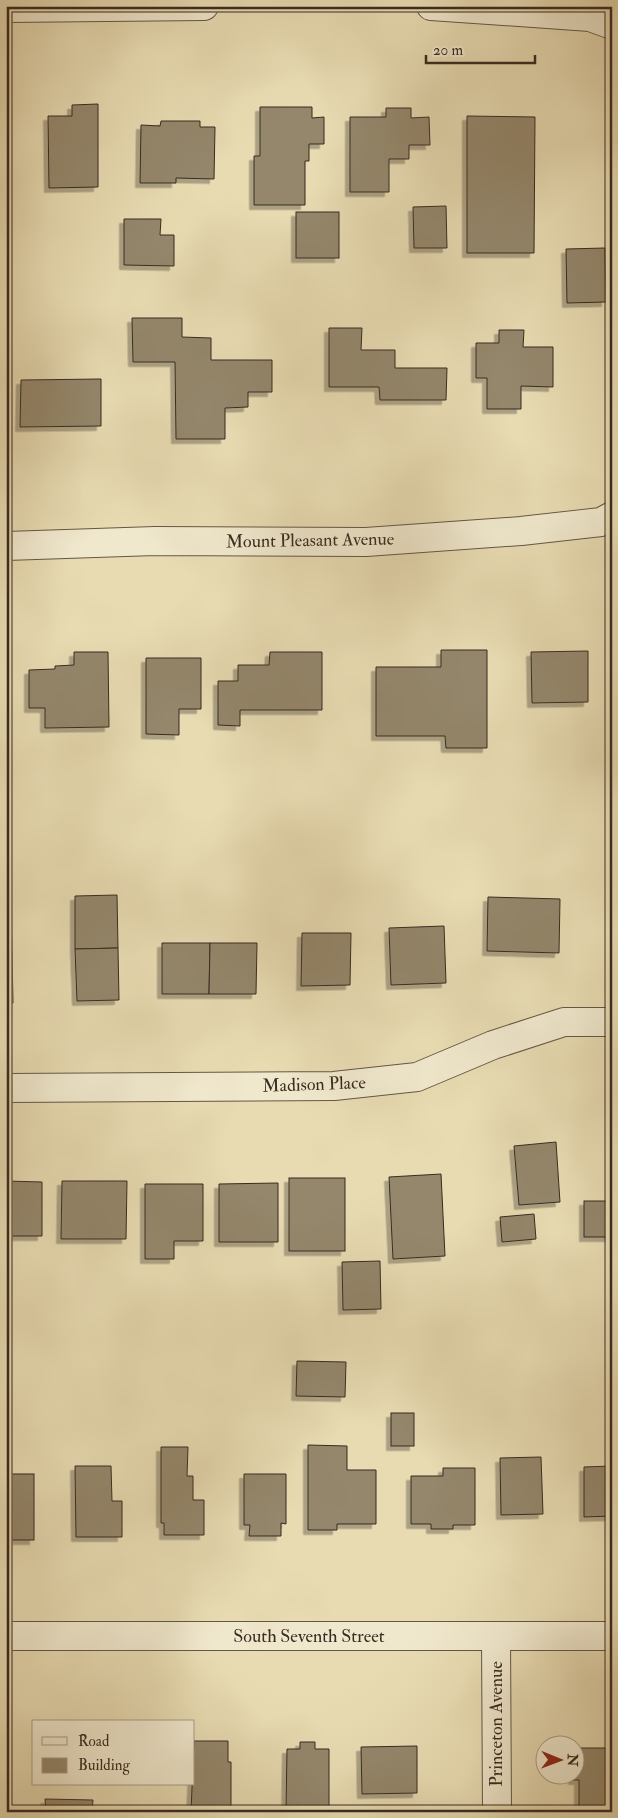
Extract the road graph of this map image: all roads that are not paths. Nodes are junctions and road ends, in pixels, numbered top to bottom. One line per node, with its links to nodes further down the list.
1 (204, 6): 3 (street)
2 (432, 6): 4 (street)
3 (6, 8)
4 (612, 25)
5 (612, 516): 6 (street, Mount Pleasant Avenue)
6 (6, 546)
7 (612, 1022): 8 (street, Madison Place)
8 (6, 1088)
9 (6, 1636): 11 (street, South Seventh Street)
10 (612, 1636): 11 (street, South Seventh Street)
11 (496, 1637): 12 (street, Princeton Avenue)
12 (497, 1812)

